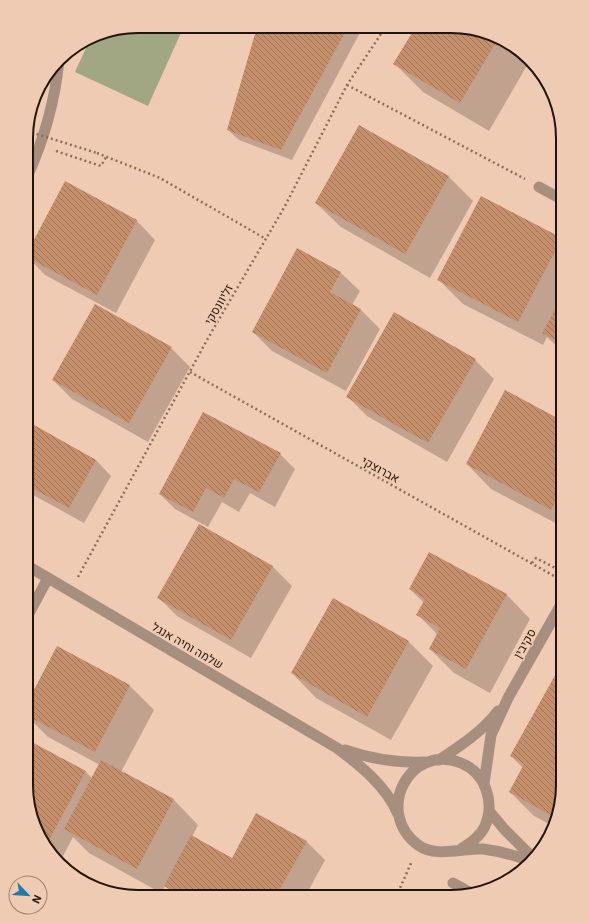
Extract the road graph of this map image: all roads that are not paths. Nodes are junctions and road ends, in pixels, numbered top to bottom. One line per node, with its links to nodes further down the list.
1 (57, 72): 2 (street)
2 (33, 163)
3 (539, 187): 4 (street)
4 (556, 196)
5 (33, 569): 6 (street, שלמה וחיה אנגל)
6 (48, 578): 7 (street); 10 (street, שלמה וחיה אנגל)
7 (33, 606)
8 (556, 613): 9 (street, סקיבין)
9 (508, 698): 11 (street, סקיבין); 12 (street, סקיבין)
10 (337, 748): 11 (street, שלמה וחיה אנגל); 14 (street, שלמה וחיה אנגל)
11 (433, 761): 12 (street); 14 (street)
12 (484, 784): 13 (street)
13 (489, 811): 15 (street); 16 (street)
14 (398, 814): 15 (street)
15 (461, 849): 17 (street)
16 (529, 854)
17 (525, 859)
18 (453, 883): 19 (street)
19 (464, 889)

